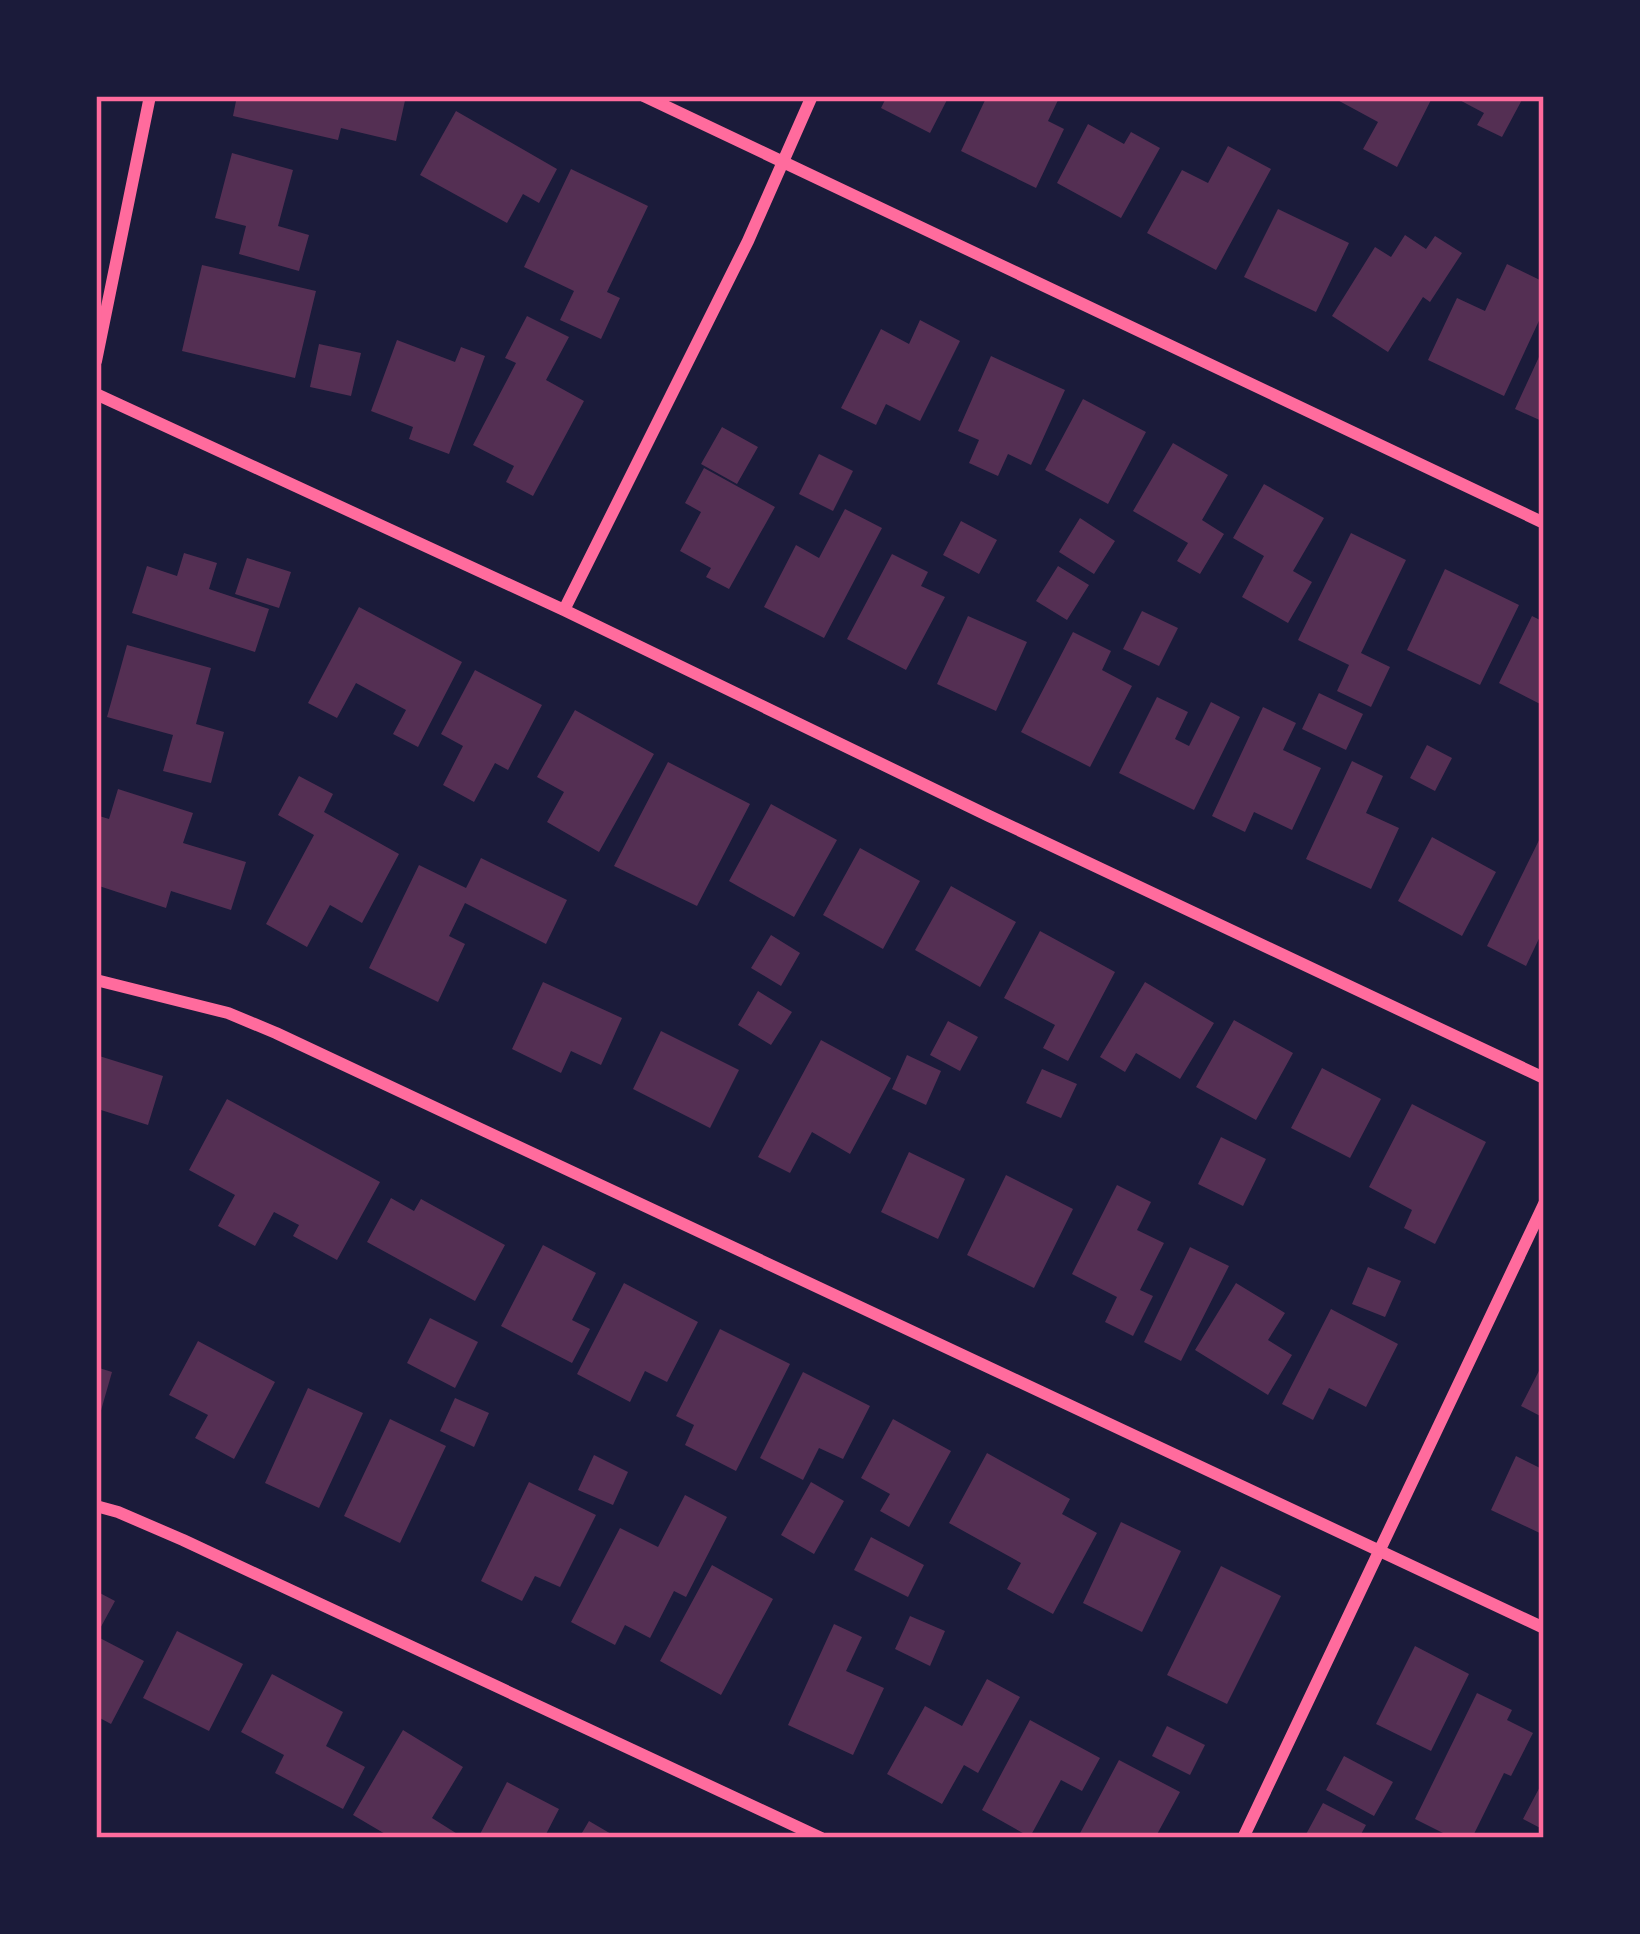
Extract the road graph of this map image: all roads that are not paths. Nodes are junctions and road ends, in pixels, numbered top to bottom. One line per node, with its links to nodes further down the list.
1 (150, 96): 5 (street)
2 (644, 96): 4 (street)
3 (812, 96): 4 (street)
4 (782, 161): 7 (street); 8 (street)
5 (96, 361)
6 (96, 394): 8 (street)
7 (1544, 524)
8 (564, 610): 10 (street)
9 (96, 980): 13 (street)
10 (1544, 1078)
11 (1544, 1204): 13 (street)
12 (96, 1506): 15 (street)
13 (1379, 1550): 14 (street); 16 (street)
14 (1544, 1628)
15 (820, 1838)
16 (1243, 1838)

